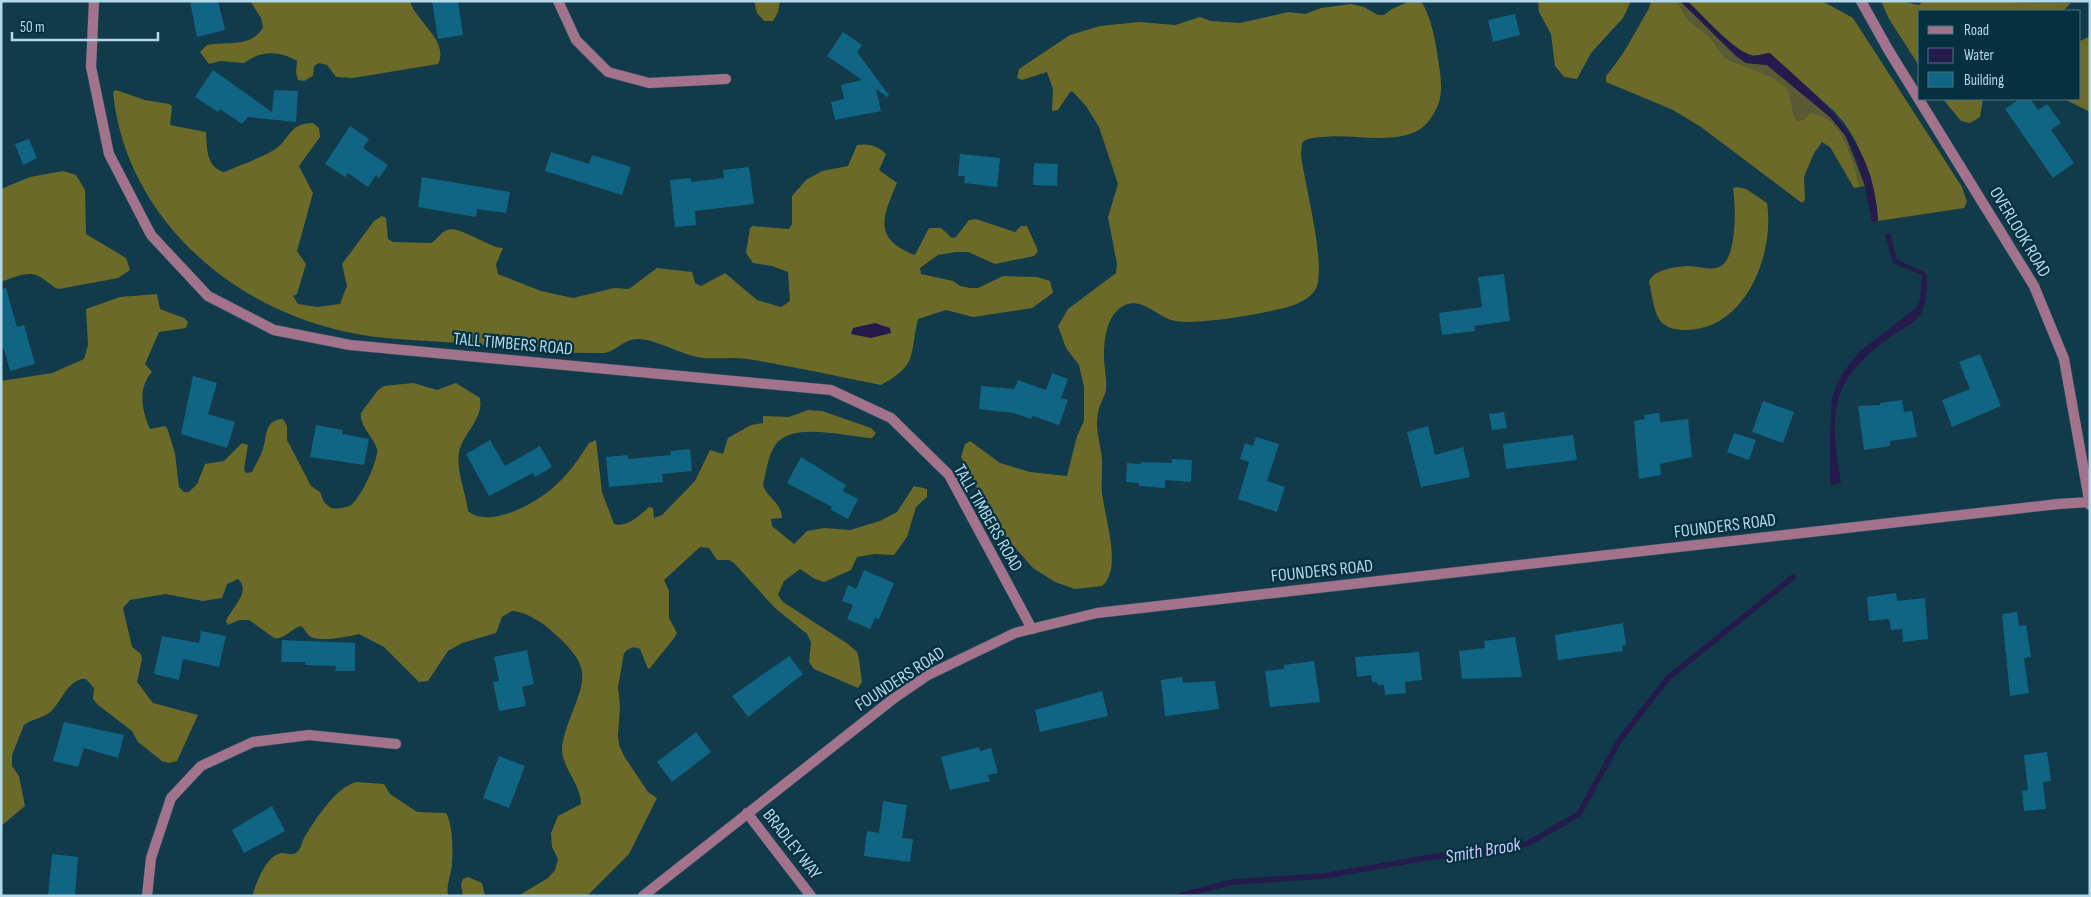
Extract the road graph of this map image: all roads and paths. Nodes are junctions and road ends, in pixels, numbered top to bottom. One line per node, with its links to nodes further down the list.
1 (94, 1): 8 (street, TALL TIMBERS ROAD)
2 (558, 1): 4 (street)
3 (1861, 1): 5 (street, OVERLOOK ROAD)
4 (726, 80)
5 (1918, 98)
6 (1919, 100): 7 (street, OVERLOOK ROAD)
7 (2090, 503): 8 (street, FOUNDERS ROAD)
8 (1032, 628): 10 (street, FOUNDERS ROAD)
9 (396, 744): 11 (street)
10 (747, 813): 12 (street, FOUNDERS ROAD); 13 (street, BRADLEY WAY)
11 (146, 896)
12 (643, 896)
13 (811, 896)

